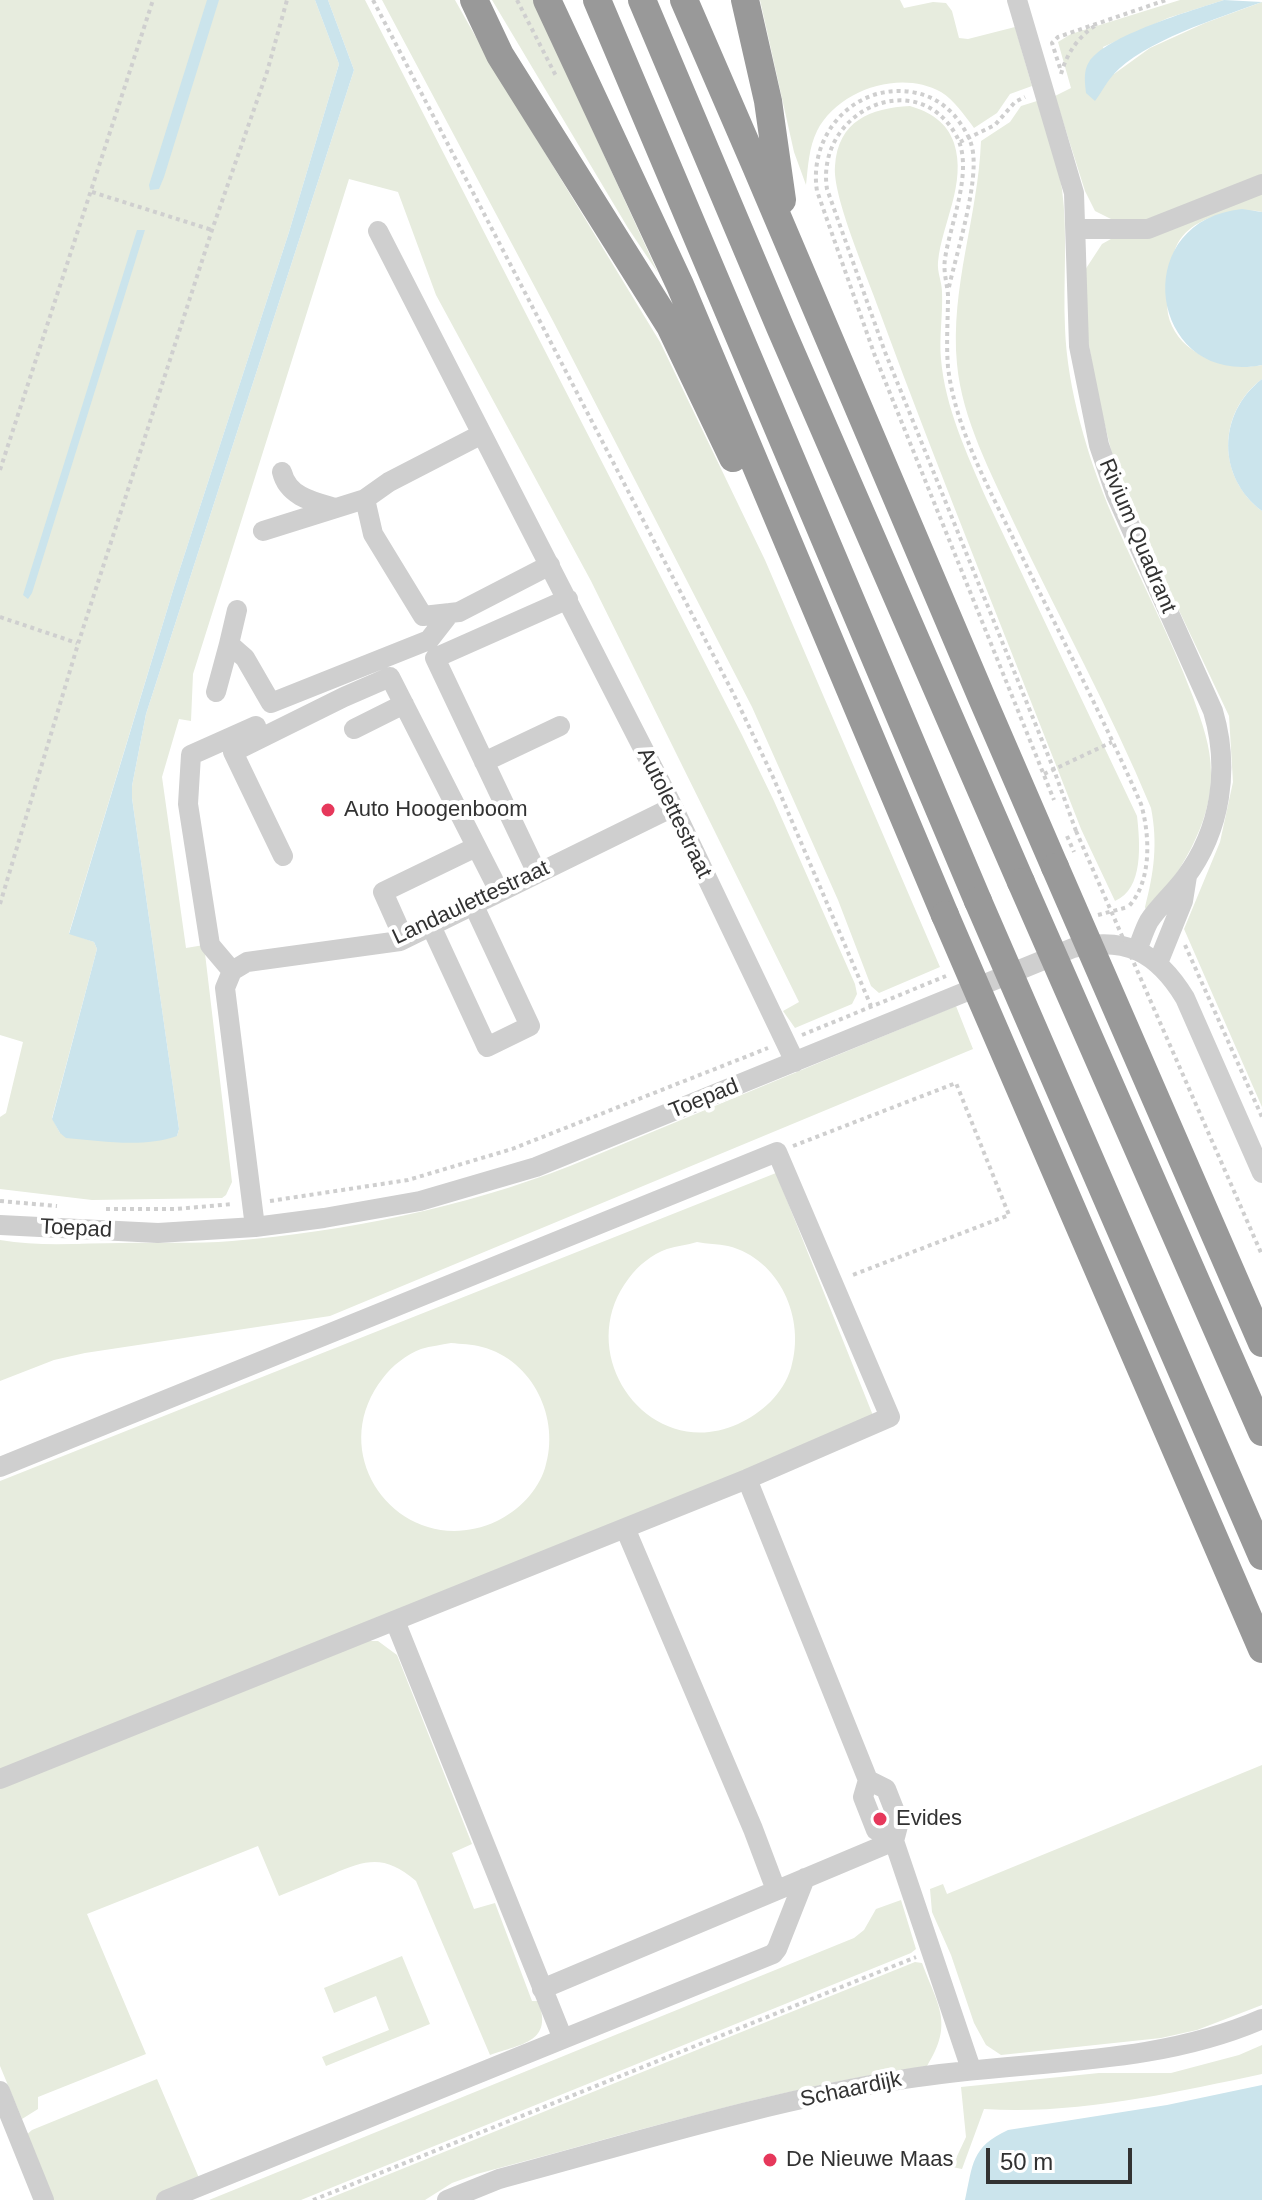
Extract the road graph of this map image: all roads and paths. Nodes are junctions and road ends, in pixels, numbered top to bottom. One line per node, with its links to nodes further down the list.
1 (153, 0): 16 (path)
2 (287, 0): 18 (path)
3 (373, 0): 62 (path)
4 (474, 0): 35 (highway)
5 (547, 0): 35 (highway)
6 (597, 0): 80 (highway, bridge)
7 (642, 0): 76 (highway, bridge)
8 (684, 0): 20 (highway)
9 (745, 0): 20 (highway)
10 (1017, 0): 17 (street, Rivium Quadrant)
11 (1166, 0): 12 (path)
12 (1101, 21): 13 (path); 14 (path)
13 (1070, 31)
14 (1061, 74)
15 (1262, 184): 17 (street)
16 (92, 192): 18 (path); 23 (path)
17 (1077, 229): 52 (street, Rivium Quadrant)
18 (212, 230): 33 (path)
19 (378, 231): 22 (street, Autolettestraat)
20 (787, 236): 75 (highway, bridge)
21 (948, 293): 41 (path); 43 (path); 44 (path)
22 (482, 434): 25 (street); 28 (street, Autolettestraat)
23 (0, 470)
24 (282, 472): 26 (street)
25 (365, 499): 26 (street); 31 (street)
26 (336, 508): 27 (street)
27 (263, 531)
28 (550, 565): 29 (street, Autolettestraat); 31 (street)
29 (568, 599): 42 (street); 45 (street, Autolettestraat)
30 (237, 610): 34 (street)
31 (450, 613): 34 (street)
32 (0, 617): 33 (path)
33 (78, 644): 54 (path)
34 (229, 644): 36 (street)
35 (835, 657): 82 (highway, bridge)
36 (216, 692)
37 (344, 697): 38 (street); 50 (street); 61 (street)
38 (404, 704): 40 (street); 49 (street)
39 (560, 726): 42 (street)
40 (354, 729)
41 (1112, 742): 43 (path); 56 (path)
42 (484, 762): 51 (street)
43 (1054, 770): 44 (path); 73 (path, bridge)
44 (1044, 774): 46 (path)
45 (673, 807): 51 (street, Landaulettestraat); 63 (street, Autolettestraat)
46 (1058, 811)
47 (1062, 823): 48 (path)
48 (1067, 836)
49 (476, 847): 53 (street); 58 (street)
50 (283, 856)
51 (537, 873): 53 (street, Landaulettestraat)
52 (1187, 876): 59 (street, Rivium Quadrant); 60 (street, Rivium Quadrant)
53 (499, 891): 55 (street, Landaulettestraat)
54 (0, 904)
55 (473, 904): 57 (street, Landaulettestraat); 57 (street)
56 (1129, 906)
57 (431, 926): 58 (street, Landaulettestraat)
58 (404, 939): 61 (street, Landaulettestraat)
59 (1137, 950): 60 (street, Toepad); 64 (street, Toepad)
60 (1158, 963): 66 (street, Toepad)
61 (232, 971): 68 (street)
62 (871, 1006)
63 (785, 1041): 64 (street, Autolettestraat); 68 (path, Toepad)
64 (795, 1062): 72 (street, Toepad)
65 (777, 1152): 74 (street); 74 (path); 77 (street)
66 (1262, 1173)
67 (0, 1201): 69 (path, Toepad)
68 (252, 1203): 70 (path, Toepad); 72 (street)
69 (70, 1208)
70 (100, 1209)
71 (0, 1225): 72 (street, Toepad)
72 (255, 1227)
73 (1262, 1255)
74 (833, 1283): 78 (street)
75 (1262, 1343)
76 (1262, 1432)
77 (0, 1467)
78 (747, 1479): 79 (street); 84 (street)
79 (625, 1528): 81 (street); 86 (street)
80 (1262, 1556)
81 (395, 1621): 83 (street); 88 (street)
82 (1262, 1649)
83 (0, 1779)
84 (894, 1841): 85 (street); 87 (street)
85 (805, 1878): 86 (street); 90 (street)
86 (776, 1890): 88 (street)
87 (932, 1950): 91 (street); 95 (path)
88 (542, 1989): 90 (street)
89 (1262, 2019): 91 (street, Schaardijk)
90 (563, 2039): 94 (street)
91 (971, 2069): 96 (street, Schaardijk)
92 (0, 2091): 93 (street)
93 (44, 2200)
94 (166, 2200)
95 (313, 2200)
96 (447, 2200)

